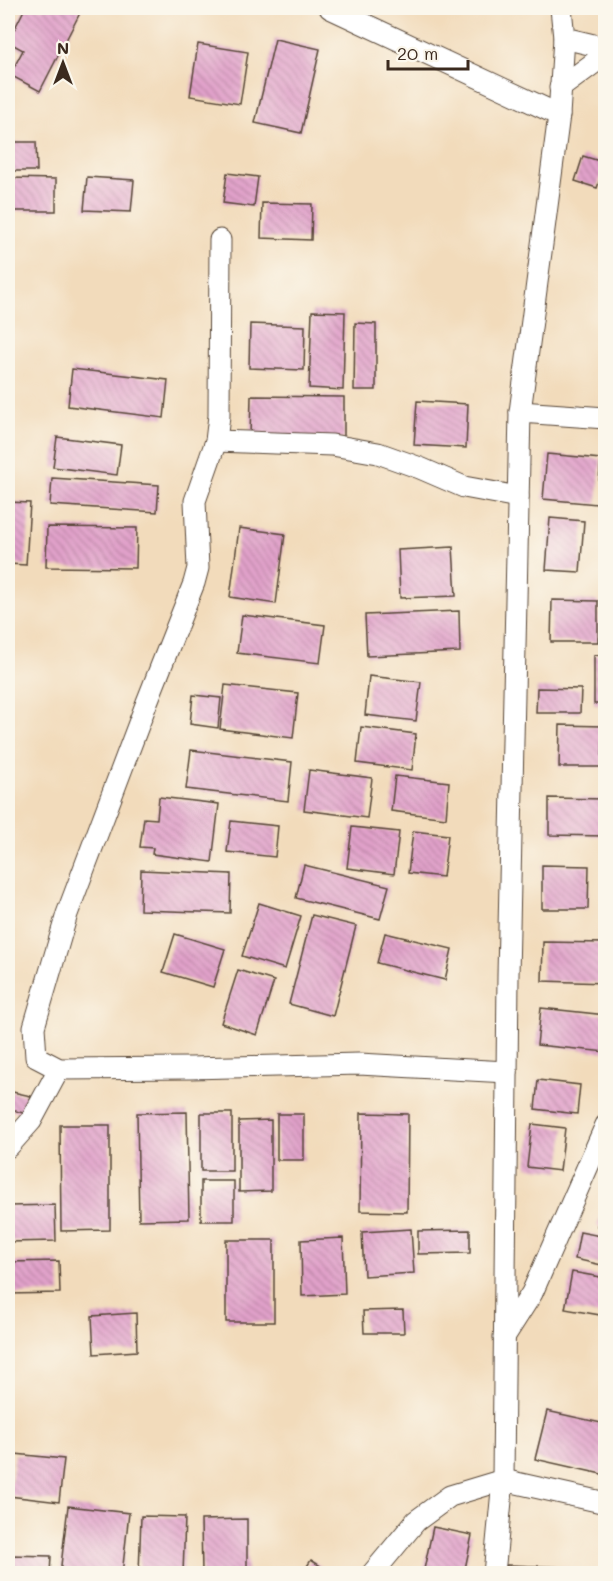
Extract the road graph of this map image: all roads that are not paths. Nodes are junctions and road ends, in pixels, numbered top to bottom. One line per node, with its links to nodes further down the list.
1 (330, 8): 7 (street)
2 (561, 8): 3 (street)
3 (564, 38): 4 (street); 6 (street)
4 (606, 48)
5 (606, 54): 6 (street)
6 (560, 88): 7 (street)
7 (559, 115): 9 (street)
8 (220, 240): 11 (street)
9 (520, 412): 10 (street); 12 (street)
10 (606, 418)
11 (216, 441): 12 (street); 13 (street)
12 (518, 497): 14 (street)
13 (59, 1069): 14 (street); 16 (street)
14 (507, 1072): 17 (street)
15 (606, 1125): 17 (street)
16 (8, 1147)
17 (503, 1337): 18 (street)
18 (503, 1480): 19 (street); 20 (street); 21 (street)
19 (606, 1503)
20 (372, 1574)
21 (494, 1574)

